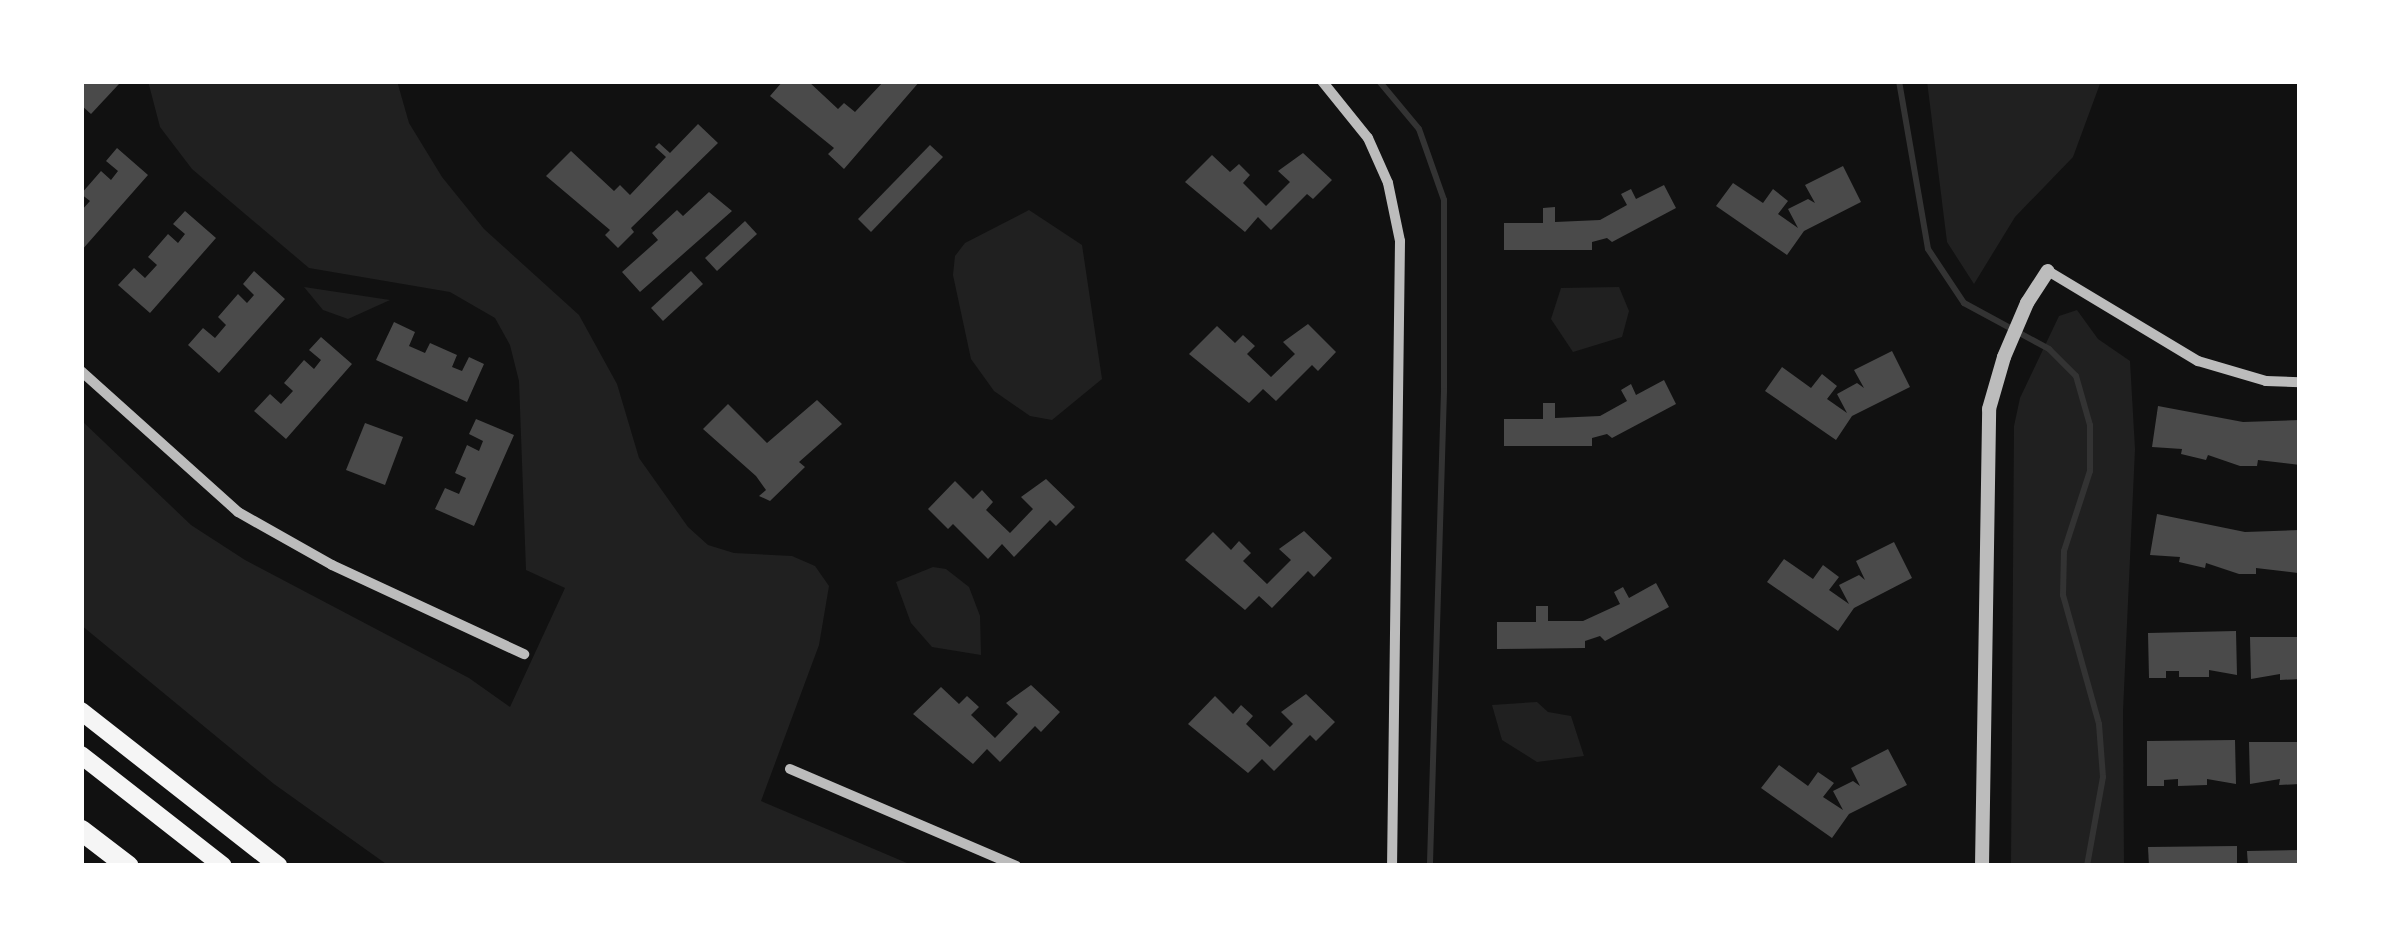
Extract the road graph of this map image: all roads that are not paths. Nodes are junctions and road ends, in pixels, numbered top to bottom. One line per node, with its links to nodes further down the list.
1 (1322, 81): 14 (street)
2 (2048, 271): 4 (street); 15 (street)
3 (81, 370): 5 (street)
4 (2300, 382)
5 (524, 654)
6 (81, 711): 12 (highway)
7 (81, 755): 11 (highway)
8 (790, 769): 13 (street)
9 (81, 830): 10 (highway)
10 (128, 866)
11 (223, 866)
12 (279, 866)
13 (1016, 866)
14 (1392, 866)
15 (1982, 866)

